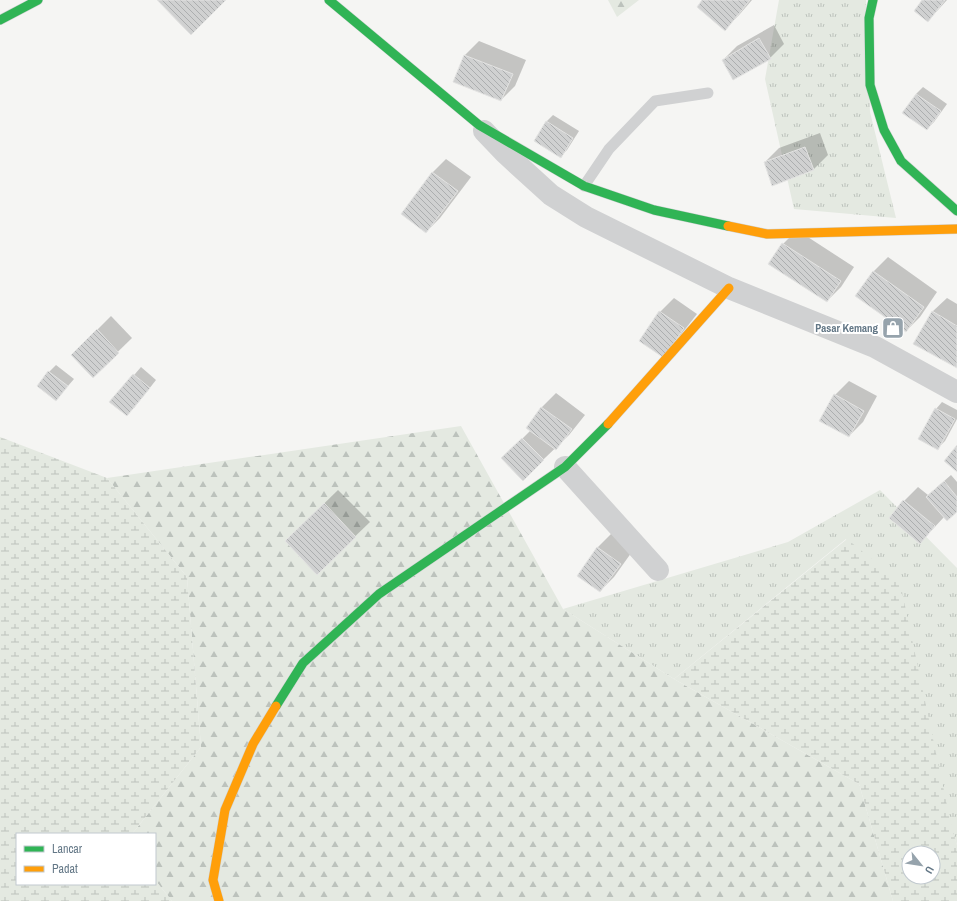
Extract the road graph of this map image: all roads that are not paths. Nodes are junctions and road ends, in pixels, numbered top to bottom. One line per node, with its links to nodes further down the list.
1 (38, 0): 4 (street)
2 (329, 0): 6 (street)
3 (873, 0): 8 (street)
4 (0, 20)
5 (708, 93): 7 (lane)
6 (479, 125): 7 (street); 10 (street)
7 (584, 186): 9 (street)
8 (957, 211)
9 (957, 228)
10 (729, 288): 11 (street); 12 (street)
11 (957, 392)
12 (565, 467): 13 (street); 14 (street)
13 (658, 570)
14 (219, 901)

